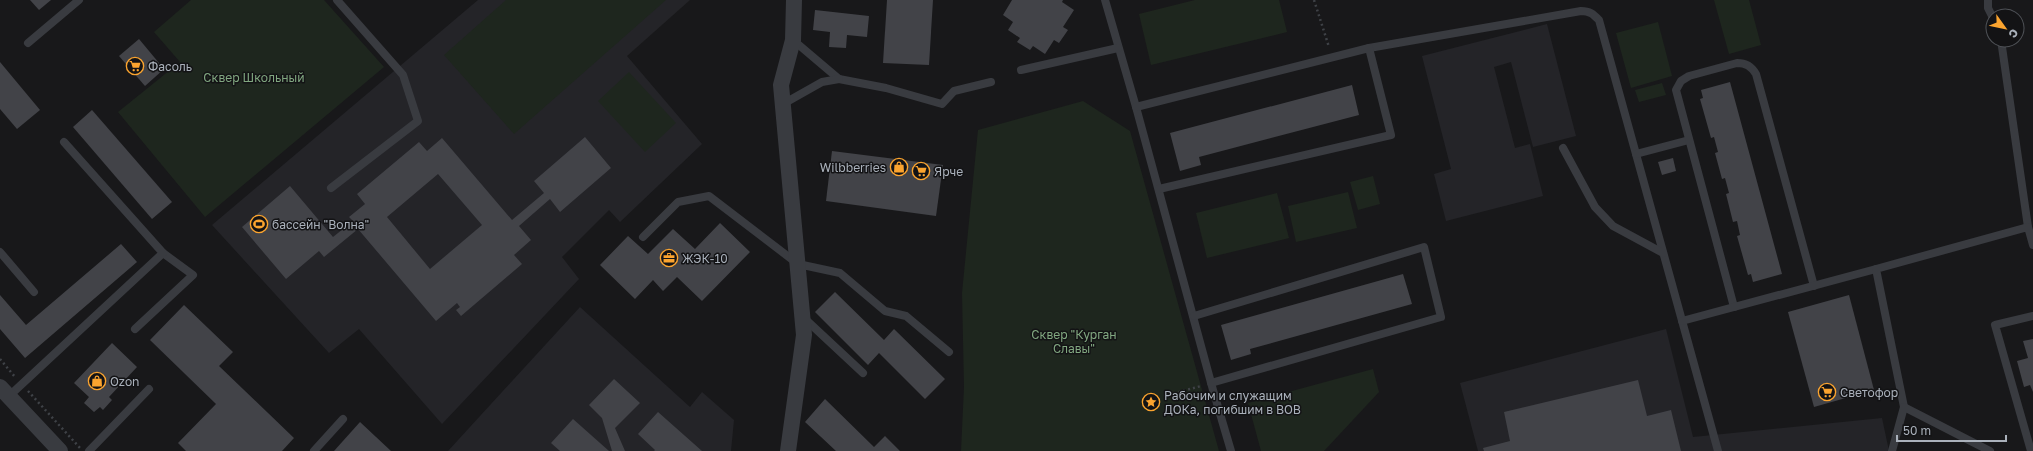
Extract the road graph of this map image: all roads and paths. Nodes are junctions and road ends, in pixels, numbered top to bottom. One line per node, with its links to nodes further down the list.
1 (79, 0): 7 (lane)
2 (338, 0): 21 (lane)
3 (794, 0): 6 (street)
4 (1105, 0): 8 (lane)
5 (1314, 0): 11 (path)
6 (793, 40): 13 (lane); 15 (street)
7 (28, 43)
8 (1118, 48): 12 (lane); 16 (lane)
9 (1369, 48): 11 (lane); 20 (lane); 22 (lane)
10 (2002, 48): 23 (lane)
11 (1332, 58): 16 (lane)
12 (1021, 70)
13 (840, 79): 14 (lane); 15 (lane)
14 (991, 82)
15 (783, 104): 29 (street)
16 (1136, 107): 22 (lane)
17 (1689, 140): 20 (lane); 31 (lane); 33 (lane)
18 (64, 142): 27 (lane)
19 (1563, 148): 28 (lane)
20 (1636, 154): 28 (lane)
21 (331, 188)
22 (1159, 189): 34 (lane)
23 (2028, 227): 25 (lane); 30 (lane)
24 (644, 236): 29 (lane)
25 (2033, 245)
26 (0, 252): 32 (lane)
27 (163, 253): 38 (lane); 43 (lane)
28 (1663, 253): 37 (lane)
29 (798, 264): 36 (street); 39 (lane)
30 (1876, 268): 31 (lane); 47 (lane)
31 (1814, 286): 33 (lane)
32 (34, 292)
33 (1734, 307): 37 (lane)
34 (1194, 316): 42 (lane); 42 (lane)
35 (2033, 316): 58 (lane)
36 (803, 317): 41 (lane); 49 (street)
37 (1682, 321): 55 (lane)
38 (135, 329)
39 (948, 352)
40 (0, 359): 43 (path)
41 (863, 373)
42 (1211, 383): 46 (path); 54 (lane)
43 (22, 384): 45 (lane); 51 (path)
44 (149, 389): 52 (lane)
45 (4, 392): 50 (street)
46 (1164, 396)
47 (1904, 407): 56 (lane); 57 (lane)
48 (343, 419): 53 (lane)
49 (790, 450)
50 (60, 451)
51 (83, 451)
52 (89, 451)
53 (314, 451)
54 (1232, 451)
55 (1718, 451)
56 (1892, 451)
57 (1990, 451)
58 (2031, 451)

